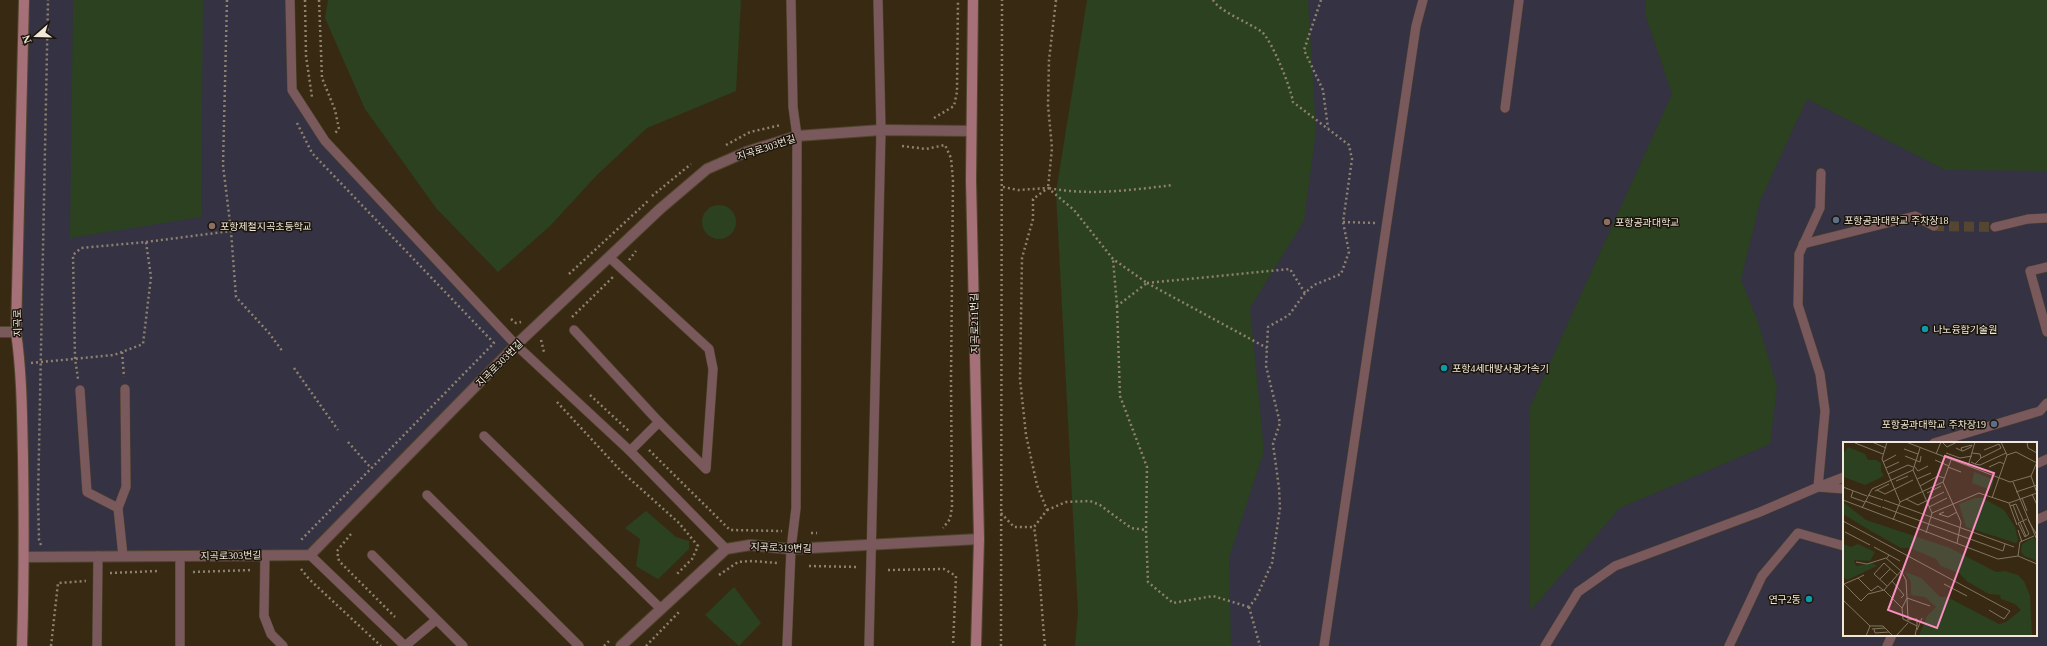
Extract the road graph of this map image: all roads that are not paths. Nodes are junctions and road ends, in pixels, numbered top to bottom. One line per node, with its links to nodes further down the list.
1 (24, 0): 21 (main road, 지곡로)
2 (290, 0): 23 (lane)
3 (791, 0): 11 (lane)
4 (878, 0): 9 (lane)
5 (974, 0): 10 (main road, 지곡로211번길)
6 (1423, 0): 66 (lane)
7 (1519, 0): 8 (lane)
8 (1505, 108)
9 (881, 130): 10 (street, 지곡로303번길); 11 (street, 지곡로303번길); 41 (lane)
10 (971, 131): 40 (main road, 지곡로211번길)
11 (797, 136): 17 (street, 지곡로303번길); 44 (lane)
12 (1821, 172): 16 (lane)
13 (2047, 218): 15 (lane)
14 (1934, 226): 16 (lane)
15 (1996, 227)
16 (1803, 244): 34 (lane)
17 (609, 257): 23 (street, 지곡로303번길); 27 (lane)
18 (2047, 267): 22 (lane)
19 (574, 330): 27 (lane)
20 (0, 332): 21 (street)
21 (16, 332): 51 (main road, 지곡로)
22 (2047, 332)
23 (516, 345): 30 (lane); 46 (street, 지곡로303번길)
24 (125, 389): 37 (lane)
25 (80, 390): 37 (lane)
26 (2047, 403): 29 (lane)
27 (659, 422): 30 (lane)
28 (484, 436): 52 (lane)
29 (1937, 442)
30 (630, 451): 43 (lane)
31 (2047, 459): 32 (lane)
32 (2037, 464)
33 (1843, 477): 34 (lane)
34 (1818, 487): 35 (lane); 67 (lane)
35 (1843, 489)
36 (427, 495): 61 (lane)
37 (118, 508): 49 (lane)
38 (2047, 515): 39 (lane)
39 (2037, 520)
40 (979, 539): 41 (street, 지곡로319번길); 65 (main road, 지곡로211번길)
41 (871, 546): 44 (street, 지곡로319번길); 64 (lane)
42 (1843, 546): 68 (lane)
43 (726, 549): 44 (street, 지곡로319번길); 52 (street)
44 (791, 549): 63 (lane)
45 (265, 555): 46 (street, 지곡로303번길); 50 (street, 지곡로303번길); 58 (lane)
46 (310, 555): 59 (lane)
47 (372, 555): 53 (lane)
48 (98, 556): 49 (street, 지곡로303번길); 51 (street, 지곡로303번길); 56 (lane)
49 (123, 556): 50 (street, 지곡로303번길)
50 (180, 556): 57 (lane)
51 (24, 557): 55 (main road, 지곡로)
52 (661, 609): 62 (street)
53 (436, 620): 59 (lane); 60 (lane)
54 (1892, 636): 69 (lane)
55 (22, 646)
56 (97, 646)
57 (180, 646)
58 (283, 646)
59 (405, 646)
60 (463, 646)
61 (579, 646)
62 (621, 646)
63 (787, 646)
64 (869, 646)
65 (976, 646)
66 (1324, 646)
67 (1545, 646)
68 (1729, 646)
69 (1888, 646)

